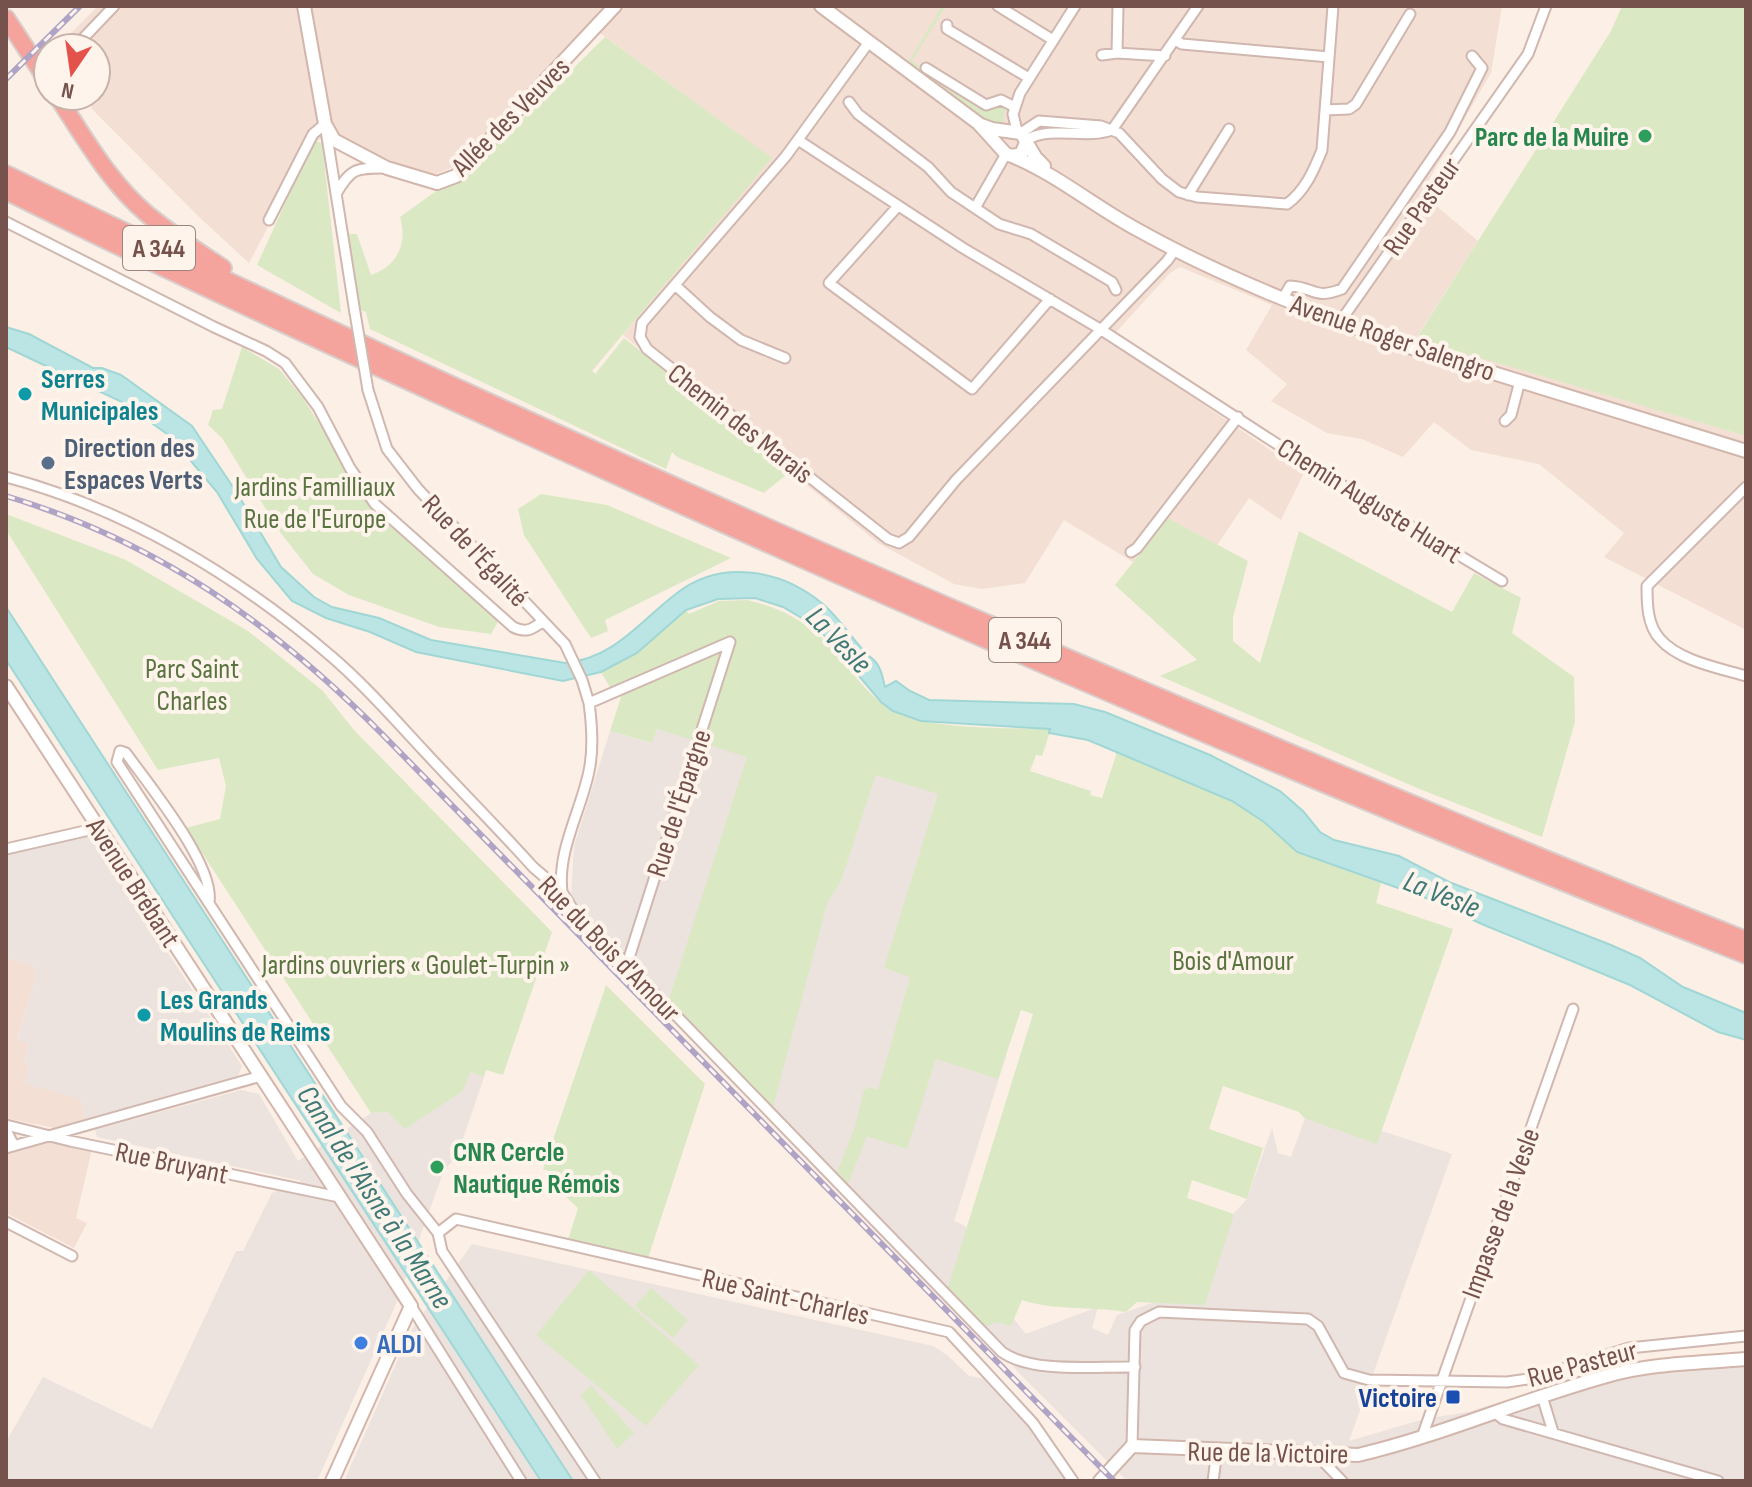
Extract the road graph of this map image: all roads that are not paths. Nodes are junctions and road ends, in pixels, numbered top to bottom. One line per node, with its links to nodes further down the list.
1 (114, 6): 14 (street)
2 (304, 6): 31 (street)
3 (615, 6): 37 (street, Allée des Veuves)
4 (821, 6): 17 (street, Avenue Roger Salengro)
5 (998, 6): 15 (street)
6 (1075, 6): 15 (street)
7 (1118, 6): 18 (street)
8 (1198, 6): 16 (street)
9 (1333, 6): 22 (street)
10 (1546, 6): 55 (street, Rue Pasteur)
11 (1410, 14): 28 (street)
12 (6, 18): 23 (highway)
13 (947, 25): 25 (street)
14 (89, 32)
15 (1053, 40): 25 (street)
16 (1175, 40): 20 (street); 22 (street)
17 (869, 42): 30 (street, Avenue Roger Salengro); 35 (street, Chemin des Marais)
18 (1117, 53): 19 (street); 20 (street)
19 (1102, 55)
20 (1165, 56): 33 (street)
21 (1472, 56): 52 (street)
22 (1329, 57): 28 (street)
23 (32, 58)
24 (926, 68): 27 (street)
25 (1029, 78): 27 (street)
26 (849, 102): 45 (street)
27 (1015, 107): 34 (street)
28 (1325, 110): 42 (street)
29 (67, 112): 54 (highway)
30 (978, 123): 34 (street, Avenue Roger Salengro); 36 (street, Avenue Roger Salengro)
31 (325, 124): 37 (street, Allée des Veuves); 41 (street, Rue de l'Égalité); 47 (street)
32 (1229, 129): 42 (street)
33 (1112, 130): 34 (street); 42 (street)
34 (1020, 136): 36 (street); 36 (street); 39 (street, Avenue Roger Salengro)
35 (798, 140): 44 (street); 50 (street, Chemin des Marais)
36 (1006, 152): 39 (street, Avenue Roger Salengro); 45 (street)
37 (387, 168): 41 (street)
38 (6, 174): 54 (highway, A 344)
39 (1059, 180): 49 (street, Avenue Roger Salengro)
40 (6, 191): 46 (highway, A 344)
41 (336, 194): 67 (street, Rue de l'Égalité, bridge)
42 (1188, 195)
43 (6, 200): 46 (highway)
44 (898, 206): 53 (street); 53 (street)
45 (975, 208): 51 (street)
46 (51, 214): 56 (highway, A 344)
47 (269, 220)
48 (6, 222): 67 (street)
49 (1175, 250): 52 (street, Avenue Roger Salengro); 57 (street)
50 (675, 285): 57 (street, Chemin des Marais); 58 (street)
51 (1116, 290)
52 (1283, 298): 55 (street, Avenue Roger Salengro)
53 (1050, 299): 57 (street)
54 (280, 304): 56 (highway, A 344)
55 (1340, 322): 59 (street, Avenue Roger Salengro)
56 (308, 326): 75 (highway, A 344); 76 (highway, A 344)
57 (1100, 329): 60 (street, Chemin Auguste Huart)
58 (785, 358)
59 (1520, 381): 61 (street); 62 (street, Avenue Roger Salengro)
60 (1238, 417): 65 (street); 66 (street, Chemin Auguste Huart)
61 (1505, 421)
62 (1746, 451)
63 (6, 477): 73 (street, Rue du Bois d'Amour)
64 (1746, 487): 68 (street)
65 (1131, 552)
66 (1502, 581)
67 (542, 622): 70 (street, Rue de l'Égalité)
68 (1746, 676)
69 (6, 686): 71 (street, Avenue Brébant)
70 (589, 703): 73 (street); 77 (street, Rue de l'Épargne)
71 (98, 828): 72 (street); 79 (street, Avenue Brébant)
72 (6, 849)
73 (562, 892): 77 (street, Rue du Bois d'Amour)
74 (209, 902): 74 (street); 85 (street)
75 (1746, 940)
76 (1746, 955)
77 (627, 964): 90 (street, Rue du Bois d'Amour)
78 (1573, 1009): 91 (street, Impasse de la Vesle)
79 (261, 1076): 81 (street); 83 (street, Avenue Brébant)
80 (6, 1127): 81 (street, Rue Bruyant); 82 (street)
81 (53, 1135): 82 (street); 83 (street, Rue Bruyant)
82 (10, 1147)
83 (339, 1197): 87 (street, Avenue Brébant)
84 (6, 1222): 86 (street)
85 (433, 1231): 103 (street); 104 (street, Rue Saint-Charles)
86 (72, 1256)
87 (411, 1306): 101 (street); 102 (street, Avenue Brébant)
88 (1746, 1336): 91 (street, Rue Pasteur)
89 (1746, 1359): 92 (street, Rue de la Victoire)
90 (1135, 1367): 91 (street, Rue Pasteur); 98 (street)
91 (1440, 1381): 94 (street, Impasse de la Vesle)
92 (1542, 1396): 93 (street, Rue de la Victoire); 96 (street)
93 (1494, 1412): 95 (street, Rue de la Victoire); 96 (street)
94 (1428, 1419): 95 (street); 97 (street, Impasse de la Vesle)
95 (1448, 1428): 97 (street, Rue de la Victoire)
96 (1553, 1432): 108 (street)
97 (1422, 1437): 100 (street, Rue de la Victoire)
98 (1132, 1446): 99 (street, Rue de la Victoire); 105 (street)
99 (1217, 1451): 100 (street, Rue de la Victoire); 106 (street)
100 (1317, 1455): 107 (street)
101 (332, 1481)
102 (521, 1481)
103 (595, 1481)
104 (1073, 1481)
105 (1100, 1481)
106 (1213, 1481)
107 (1342, 1481)
108 (1718, 1481)

